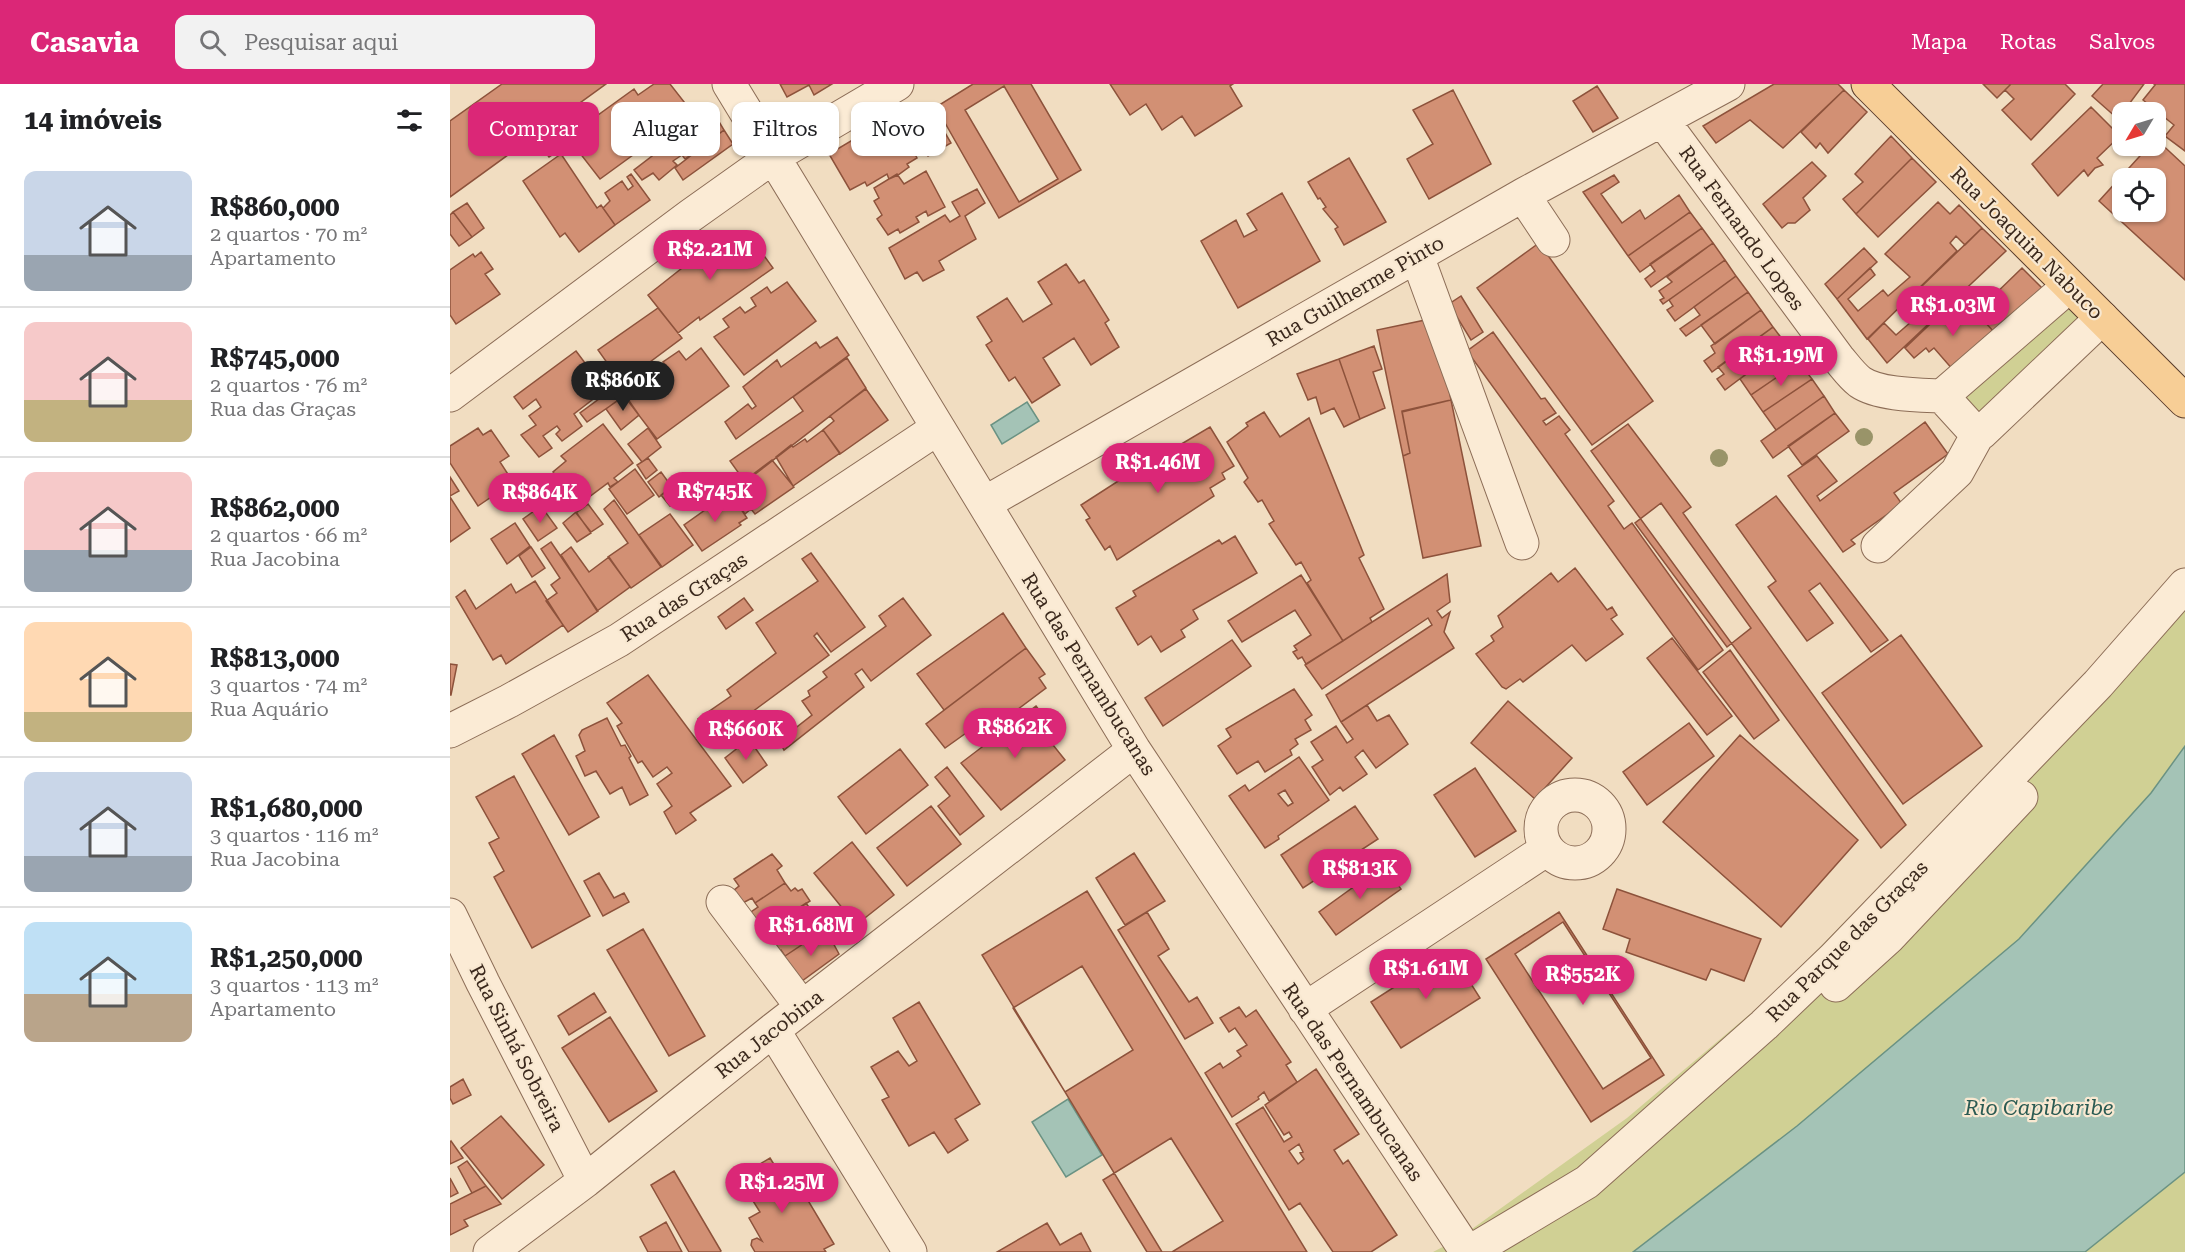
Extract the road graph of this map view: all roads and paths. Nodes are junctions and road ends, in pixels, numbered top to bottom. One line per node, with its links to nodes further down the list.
1 (729, 84): 6 (street, Rua das Pernambucanas)
2 (897, 84): 6 (street)
3 (1728, 84): 5 (street, Rua Guilherme Pinto)
4 (1869, 84): 10 (main road, Rua Joaquim Nabuco)
5 (1663, 121): 7 (street, Rua Guilherme Pinto); 13 (street, Rua Fernando Lopes)
6 (773, 157): 12 (street); 15 (street, Rua das Pernambucanas)
7 (1523, 195): 8 (street); 9 (street, Rua Guilherme Pinto)
8 (1553, 240)
9 (1417, 256): 17 (street, Rua Guilherme Pinto); 18 (street)
10 (2069, 286): 11 (main road, Rua Joaquim Nabuco); 13 (street)
11 (2102, 318): 14 (main road, Rua Joaquim Nabuco); 16 (street)
12 (450, 395)
13 (1942, 396): 16 (street)
14 (2185, 401)
15 (938, 428): 17 (street, Rua das Pernambucanas); 22 (street, Rua das Graças)
16 (1978, 435): 19 (street)
17 (985, 503): 23 (street, Rua das Pernambucanas)
18 (1522, 543)
19 (1878, 546)
20 (2185, 585): 33 (street, Rua Parque das Graças)
21 (2185, 615): 34 (street)
22 (450, 731)
23 (1134, 750): 27 (street, Rua Jacobina); 28 (street, Rua das Pernambucanas)
24 (1547, 849): 28 (street)
25 (723, 902): 27 (street)
26 (450, 915): 30 (street, Rua Sinhá Sobreira)
27 (802, 1007): 29 (street, Rua Jacobina)
28 (1305, 1009): 33 (street, Rua das Pernambucanas)
29 (773, 1030): 30 (street, Rua Jacobina); 32 (street)
30 (585, 1180): 31 (street, Rua Jacobina)
31 (490, 1252)
32 (910, 1252)
33 (1469, 1252)
34 (1512, 1252)

